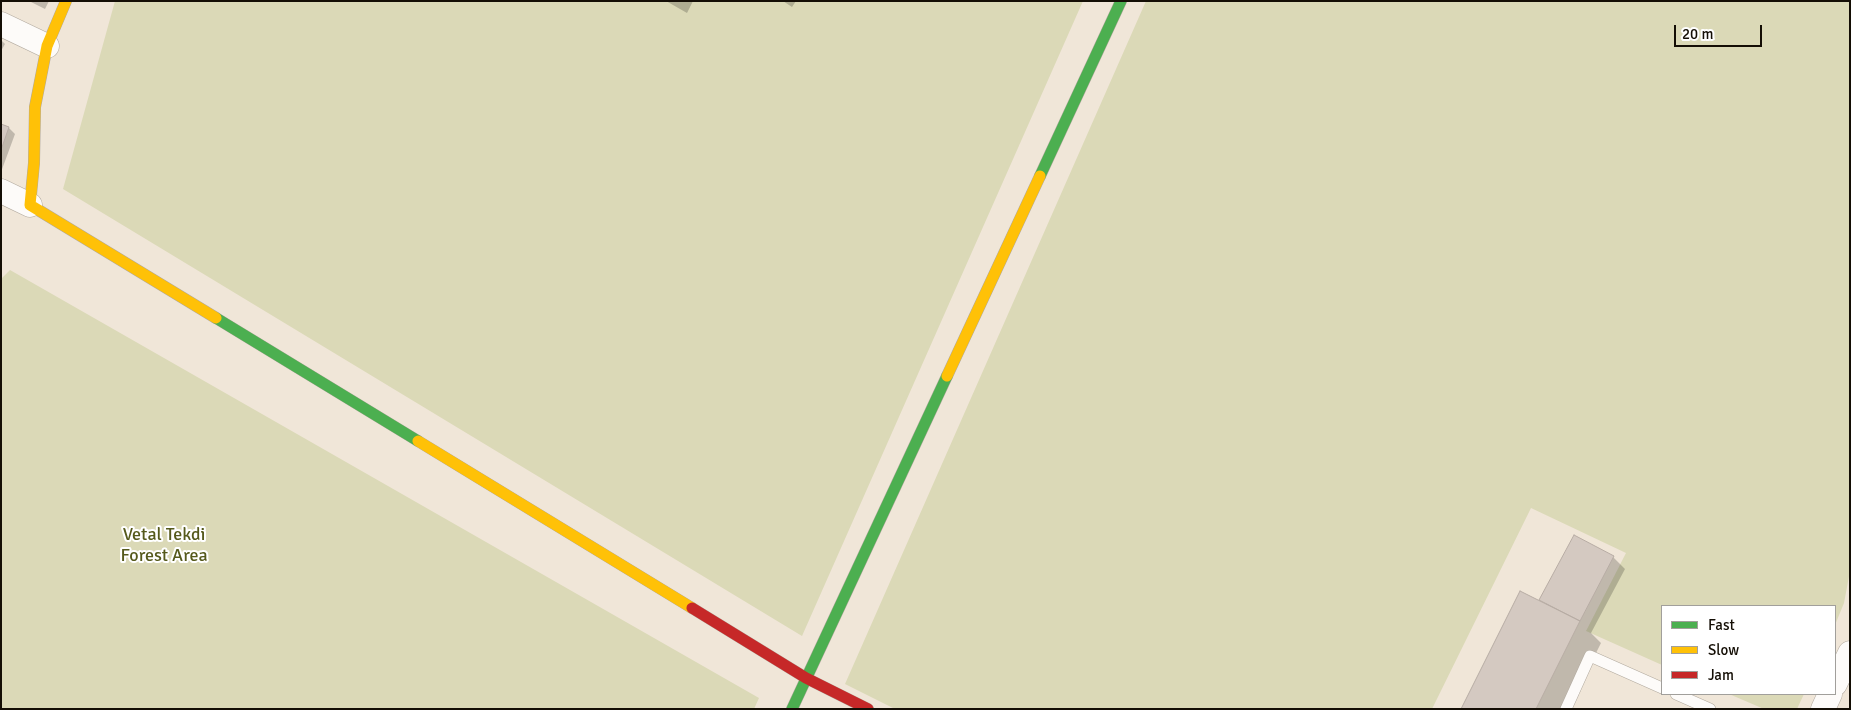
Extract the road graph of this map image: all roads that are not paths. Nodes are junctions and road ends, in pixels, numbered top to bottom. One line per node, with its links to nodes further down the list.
1 (66, 1): 4 (street)
2 (1121, 1): 8 (street)
3 (1, 24): 4 (street)
4 (47, 46): 6 (street)
5 (3, 196): 6 (street)
6 (30, 205): 8 (street)
7 (1850, 653): 9 (street)
8 (806, 678): 13 (street); 14 (street)
9 (1836, 682)
10 (1661, 688): 15 (lane)
11 (1678, 695): 16 (lane)
12 (1830, 695): 17 (street)
13 (792, 709)
14 (868, 709)
15 (1566, 709)
16 (1710, 709)
17 (1823, 709)

